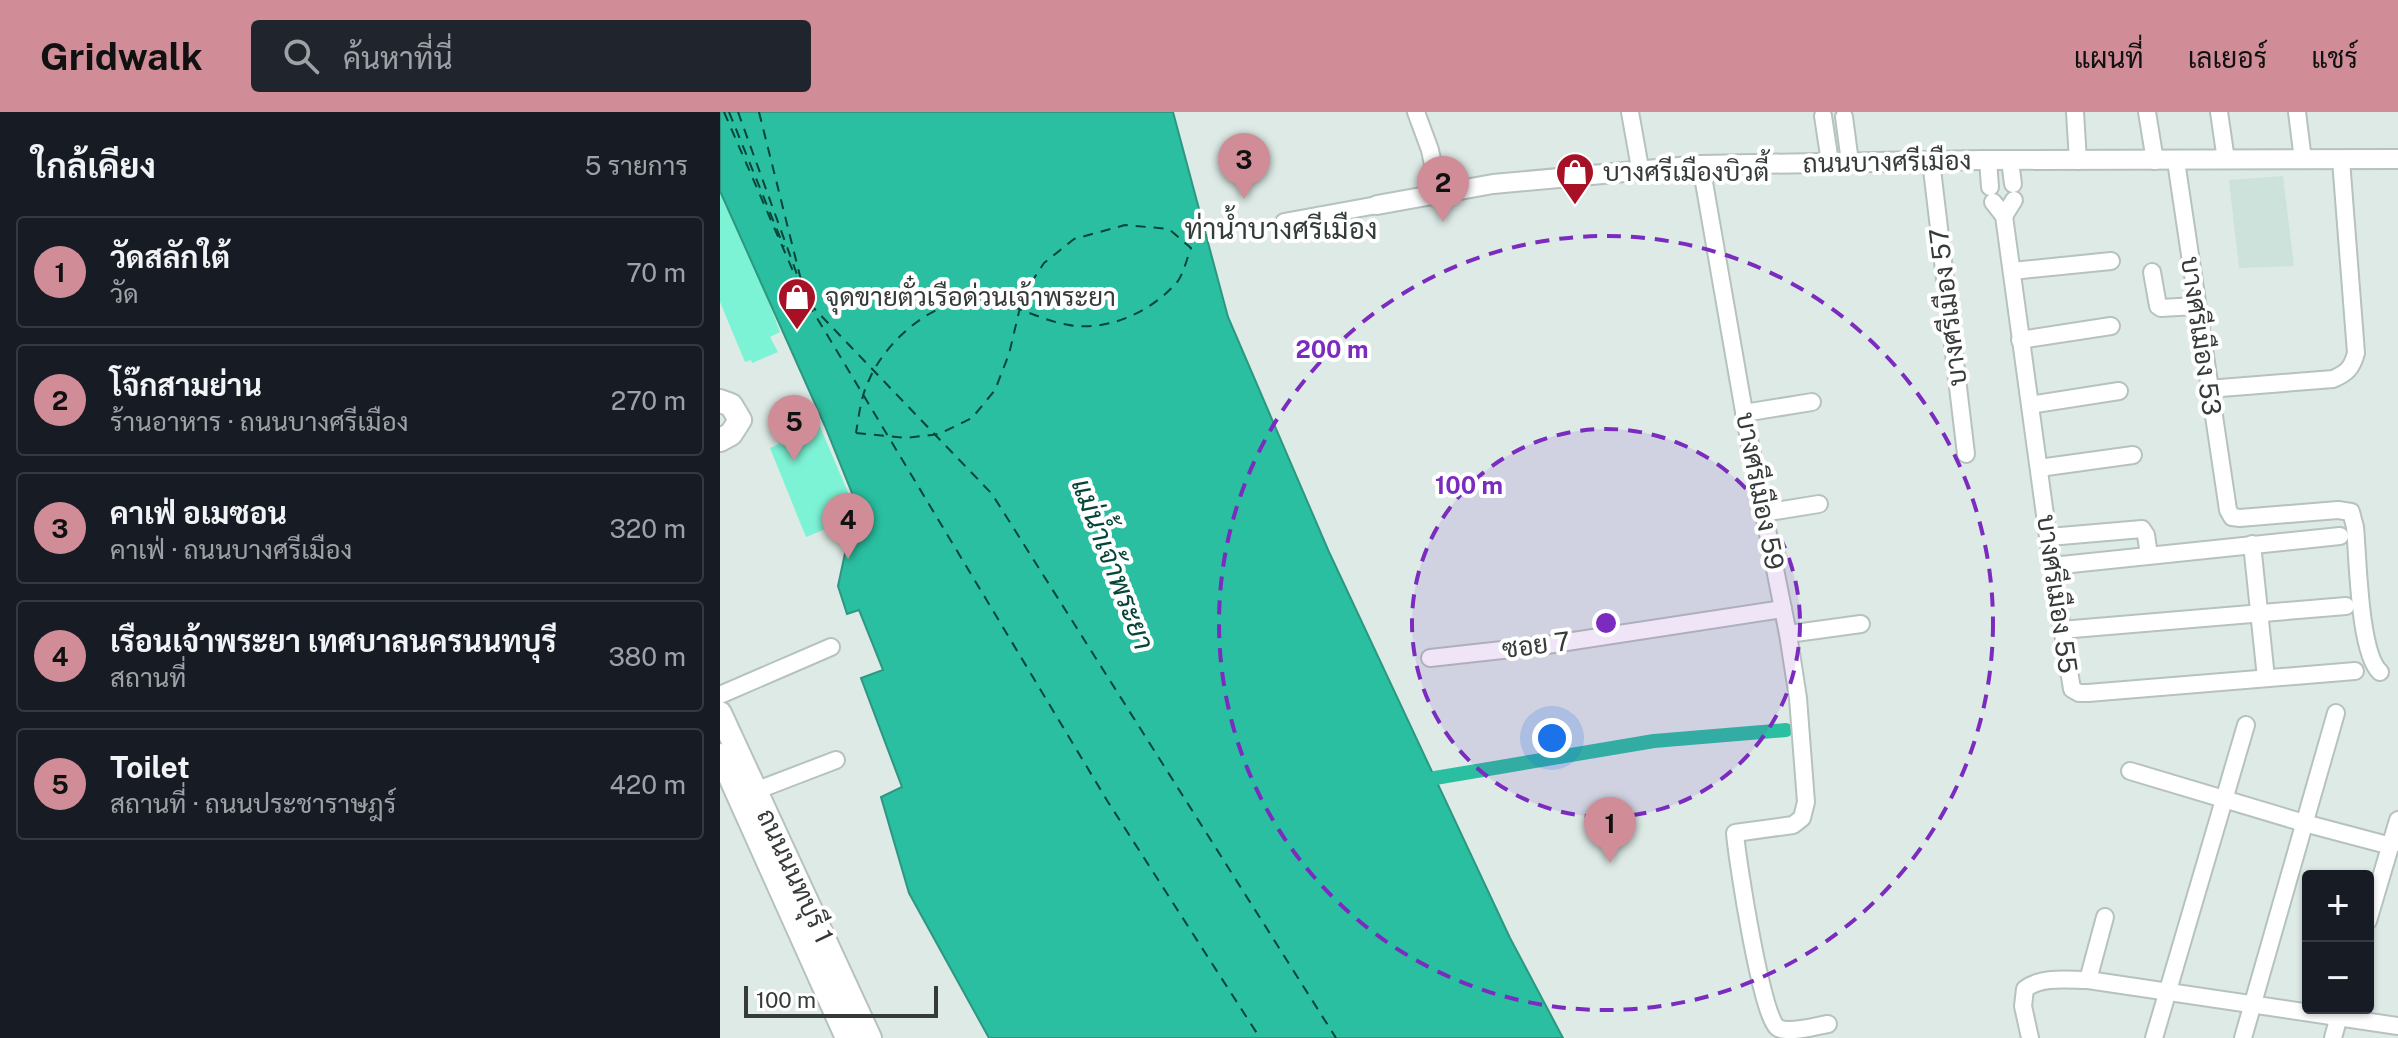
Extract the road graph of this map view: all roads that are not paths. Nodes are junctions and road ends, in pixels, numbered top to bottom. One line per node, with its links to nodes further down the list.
1 (1416, 112): 23 (street)
2 (1630, 112): 22 (street)
3 (2075, 112): 16 (street)
4 (2147, 112): 17 (street)
5 (2219, 112): 11 (street)
6 (2297, 112): 12 (street)
7 (1823, 116): 19 (street)
8 (1844, 117): 20 (street)
9 (2398, 159): 13 (street, ถนนบางศรีเมือง)
10 (1988, 160): 14 (street, ถนนบางศรีเมือง); 15 (street, ถนนบางศรีเมือง); 25 (street, บางศรีเมือง 55)
11 (2226, 160): 12 (street, ถนนบางศรีเมือง); 18 (street, ถนนบางศรีเมือง)
12 (2303, 160): 13 (street, ถนนบางศรีเมือง)
13 (2341, 160): 33 (street)
14 (1931, 161): 20 (street, ถนนบางศรีเมือง); 40 (street, บางศรีเมือง 57)
15 (2010, 161): 16 (street, ถนนบางศรีเมือง); 25 (street)
16 (2078, 161): 17 (street, ถนนบางศรีเมือง)
17 (2155, 161): 18 (street, ถนนบางศรีเมือง)
18 (2176, 161): 30 (street, บางศรีเมือง 53)
19 (1830, 162): 20 (street, ถนนบางศรีเมือง); 21 (street, ถนนบางศรีเมือง)
20 (1850, 162)
21 (1701, 165): 22 (street, ถนนบางศรีเมือง); 38 (street, บางศรีเมือง 59)
22 (1640, 168): 23 (street, ถนนบางศรีเมือง)
23 (1439, 193): 24 (street, ถนนบางศรีเมือง)
24 (1377, 205): 26 (street, ถนนบางศรีเมือง)
25 (2004, 216): 28 (street, บางศรีเมือง 55)
26 (1284, 222)
27 (2111, 261): 28 (street)
28 (2012, 271): 32 (street, บางศรีเมือง 55)
29 (2152, 272): 30 (street)
30 (2196, 306): 33 (street, บางศรีเมือง 53)
31 (2111, 326): 32 (street)
32 (2020, 340): 37 (street, บางศรีเมือง 55)
33 (2208, 389): 59 (street, บางศรีเมือง 53)
34 (2119, 391): 37 (street)
35 (720, 401): 39 (main road)
36 (1812, 402): 38 (street)
37 (2030, 405): 42 (street, บางศรีเมือง 55)
38 (1744, 413): 44 (street, บางศรีเมือง 59)
39 (720, 440)
40 (1966, 454)
41 (2133, 455): 42 (street)
42 (2039, 468): 46 (street, บางศรีเมือง 55)
43 (1819, 504): 44 (street)
44 (1763, 513): 51 (street, บางศรีเมือง 59)
45 (2340, 536): 47 (street)
46 (2049, 537): 48 (street); 49 (street, บางศรีเมือง 55)
47 (2252, 544): 48 (street); 52 (street)
48 (2149, 555): 49 (street)
49 (2052, 566): 54 (street, บางศรีเมือง 55)
50 (2346, 606): 52 (street)
51 (1783, 609): 55 (street, บางศรีเมือง 59); 57 (street, ซอย 7)
52 (2260, 614): 54 (street); 60 (street)
53 (1861, 624): 55 (street)
54 (2061, 630): 60 (street, บางศรีเมือง 55)
55 (1788, 634): 81 (street, บางศรีเมือง 59)
56 (831, 647): 61 (street)
57 (1430, 658)
58 (2355, 671): 60 (street, บางศรีเมือง 55)
59 (2380, 672)
60 (2266, 678)
61 (720, 695)
62 (720, 713): 68 (main road, ถนนนนทบุรี 1)
63 (2336, 713): 71 (street)
64 (2246, 725): 69 (street)
65 (720, 755): 83 (main road, ถนนนนทบุรี 1)
66 (836, 760): 68 (street)
67 (2130, 771): 69 (street)
68 (755, 791): 84 (main road, ถนนนนทบุรี 1)
69 (2224, 798): 71 (street); 76 (street)
70 (2398, 820): 72 (street)
71 (2304, 823): 72 (street); 77 (street)
72 (2391, 846): 73 (street)
73 (2374, 901)
74 (2105, 917): 75 (street)
75 (2088, 980): 76 (street); 85 (street)
76 (2165, 993): 77 (street); 86 (street)
77 (2253, 1005): 78 (street); 87 (street)
78 (2302, 1009)
79 (2339, 1014): 88 (street)
80 (2348, 1014): 82 (street)
81 (1828, 1024)
82 (2398, 1026)
83 (847, 1038)
84 (870, 1038)
85 (2030, 1038)
86 (2154, 1038)
87 (2243, 1038)
88 (2333, 1038)

